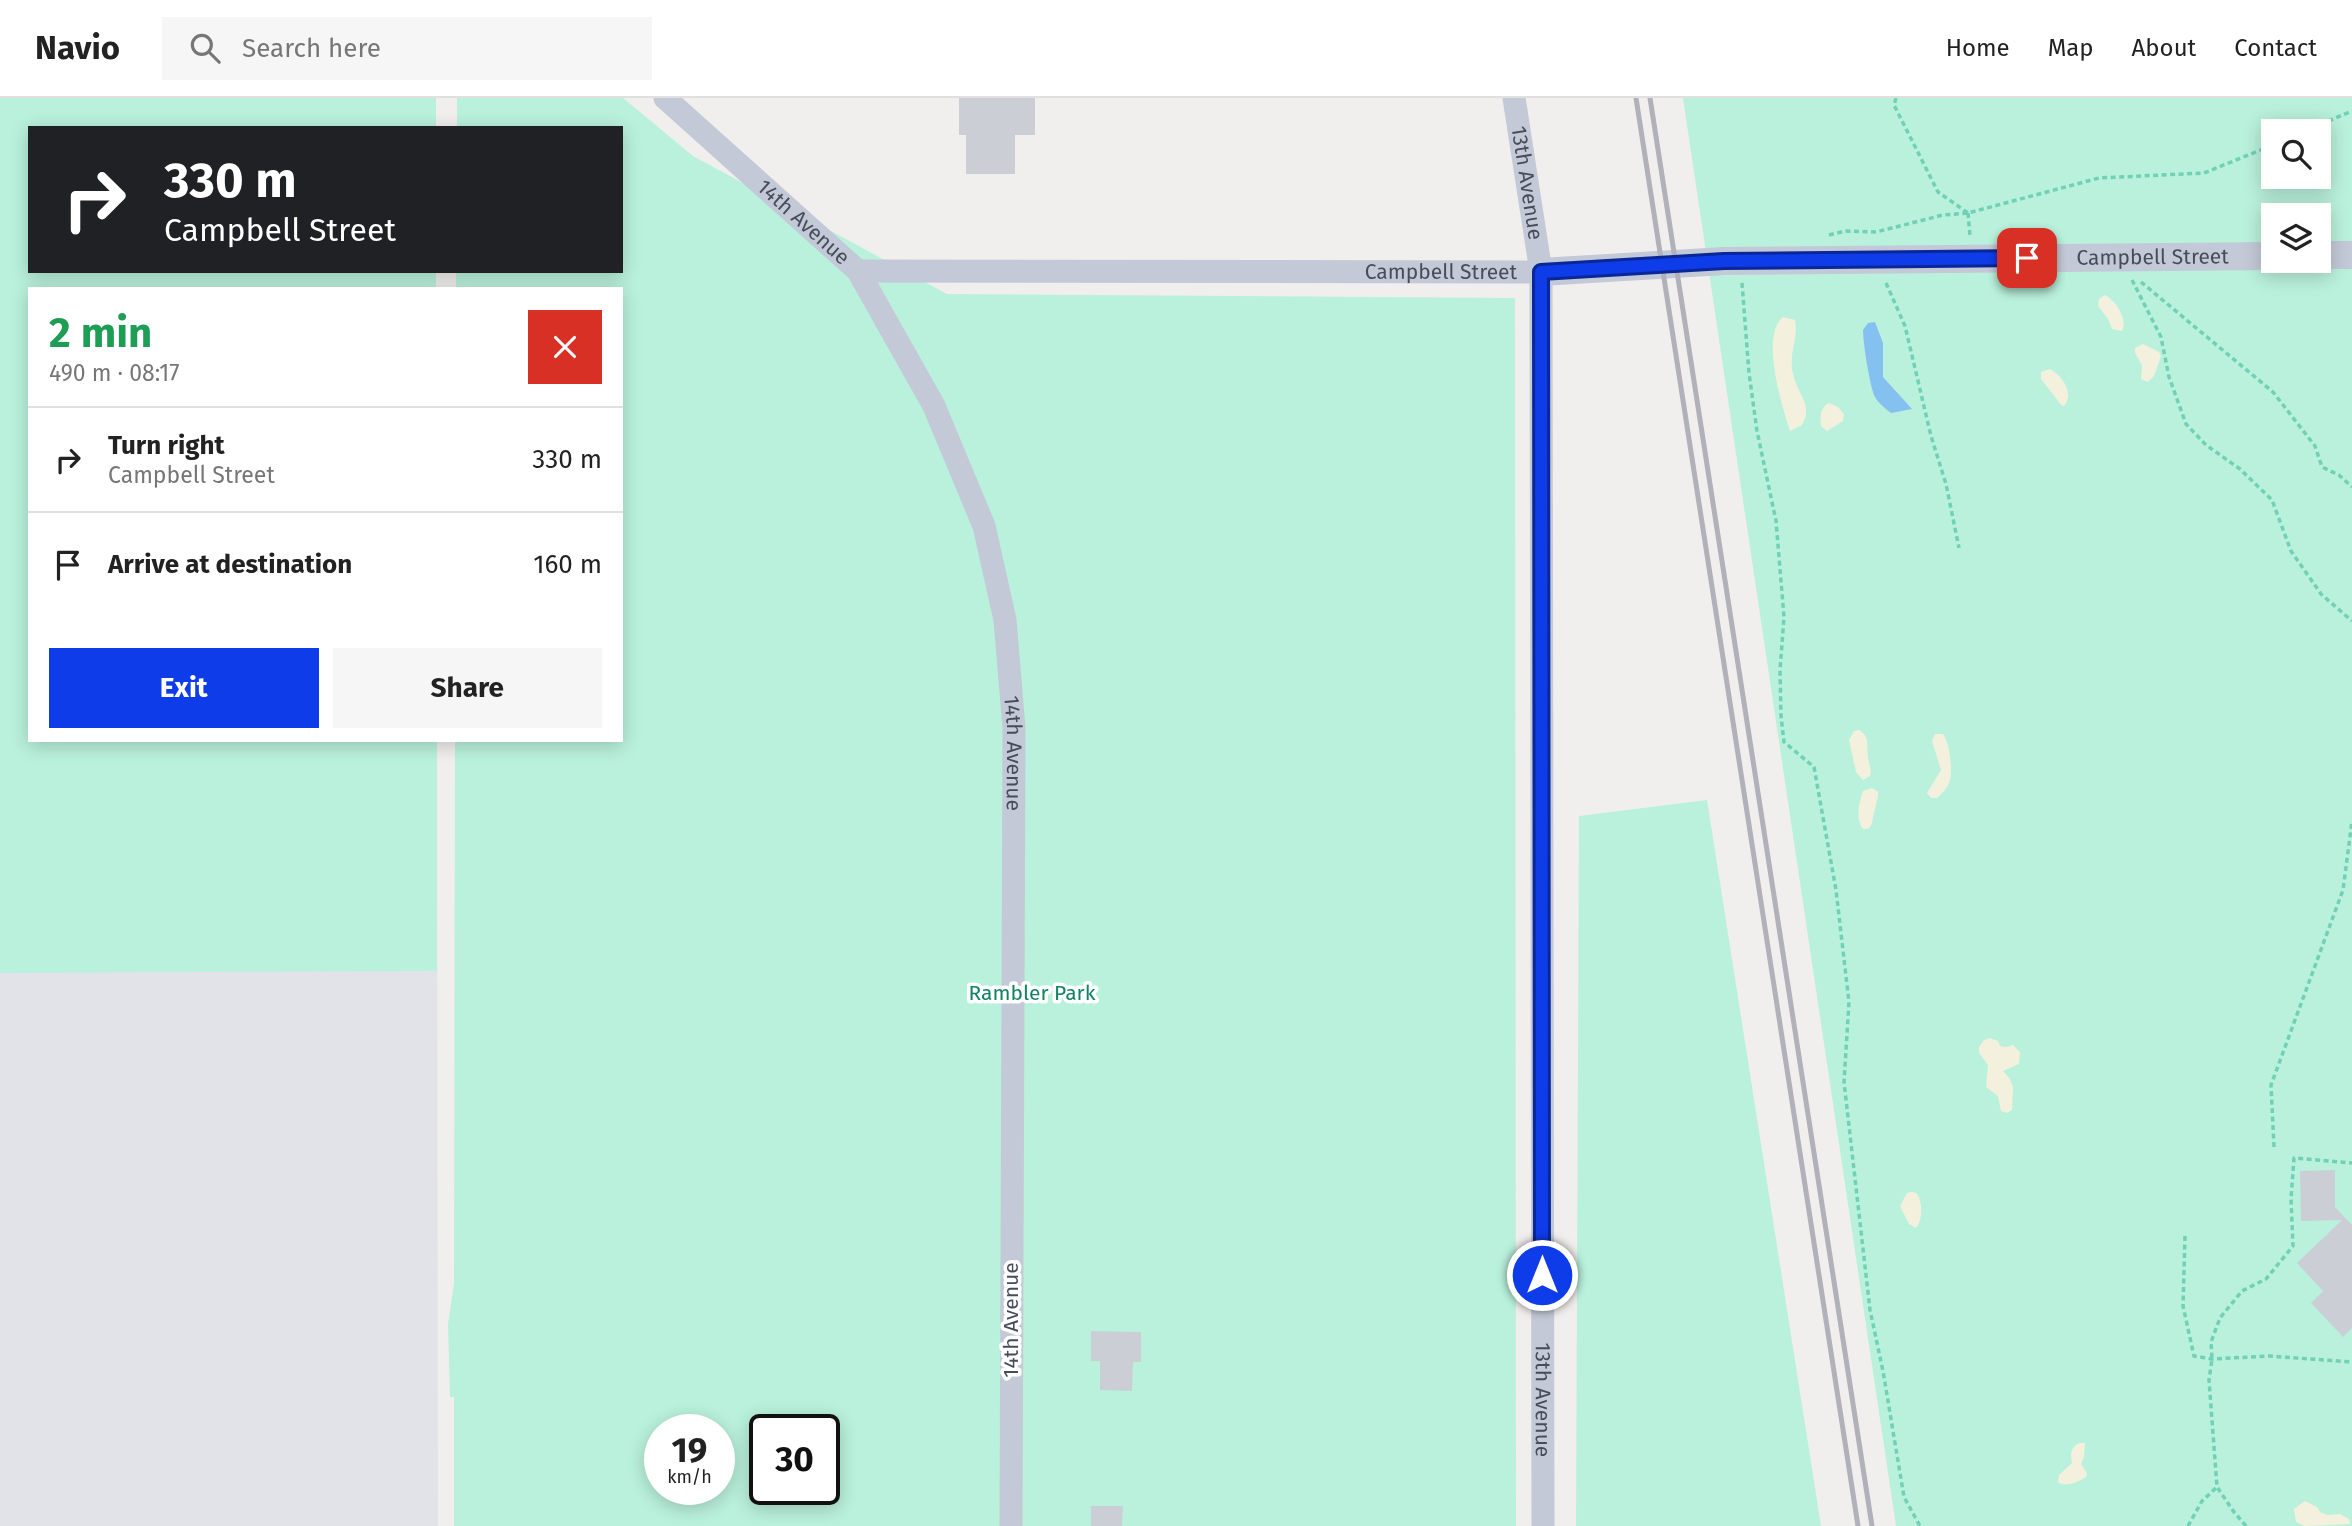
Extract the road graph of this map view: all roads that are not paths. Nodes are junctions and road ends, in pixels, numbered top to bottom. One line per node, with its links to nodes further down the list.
1 (665, 98): 6 (street, 14th Avenue)
2 (1514, 98): 7 (street, 13th Avenue)
3 (2331, 255): 4 (street)
4 (2352, 255)
5 (2261, 256): 7 (street, Campbell Street)
6 (858, 271): 7 (street, Campbell Street); 8 (street, 14th Avenue)
7 (1541, 272): 9 (street, 13th Avenue)
8 (1011, 1526)
9 (1543, 1526)

